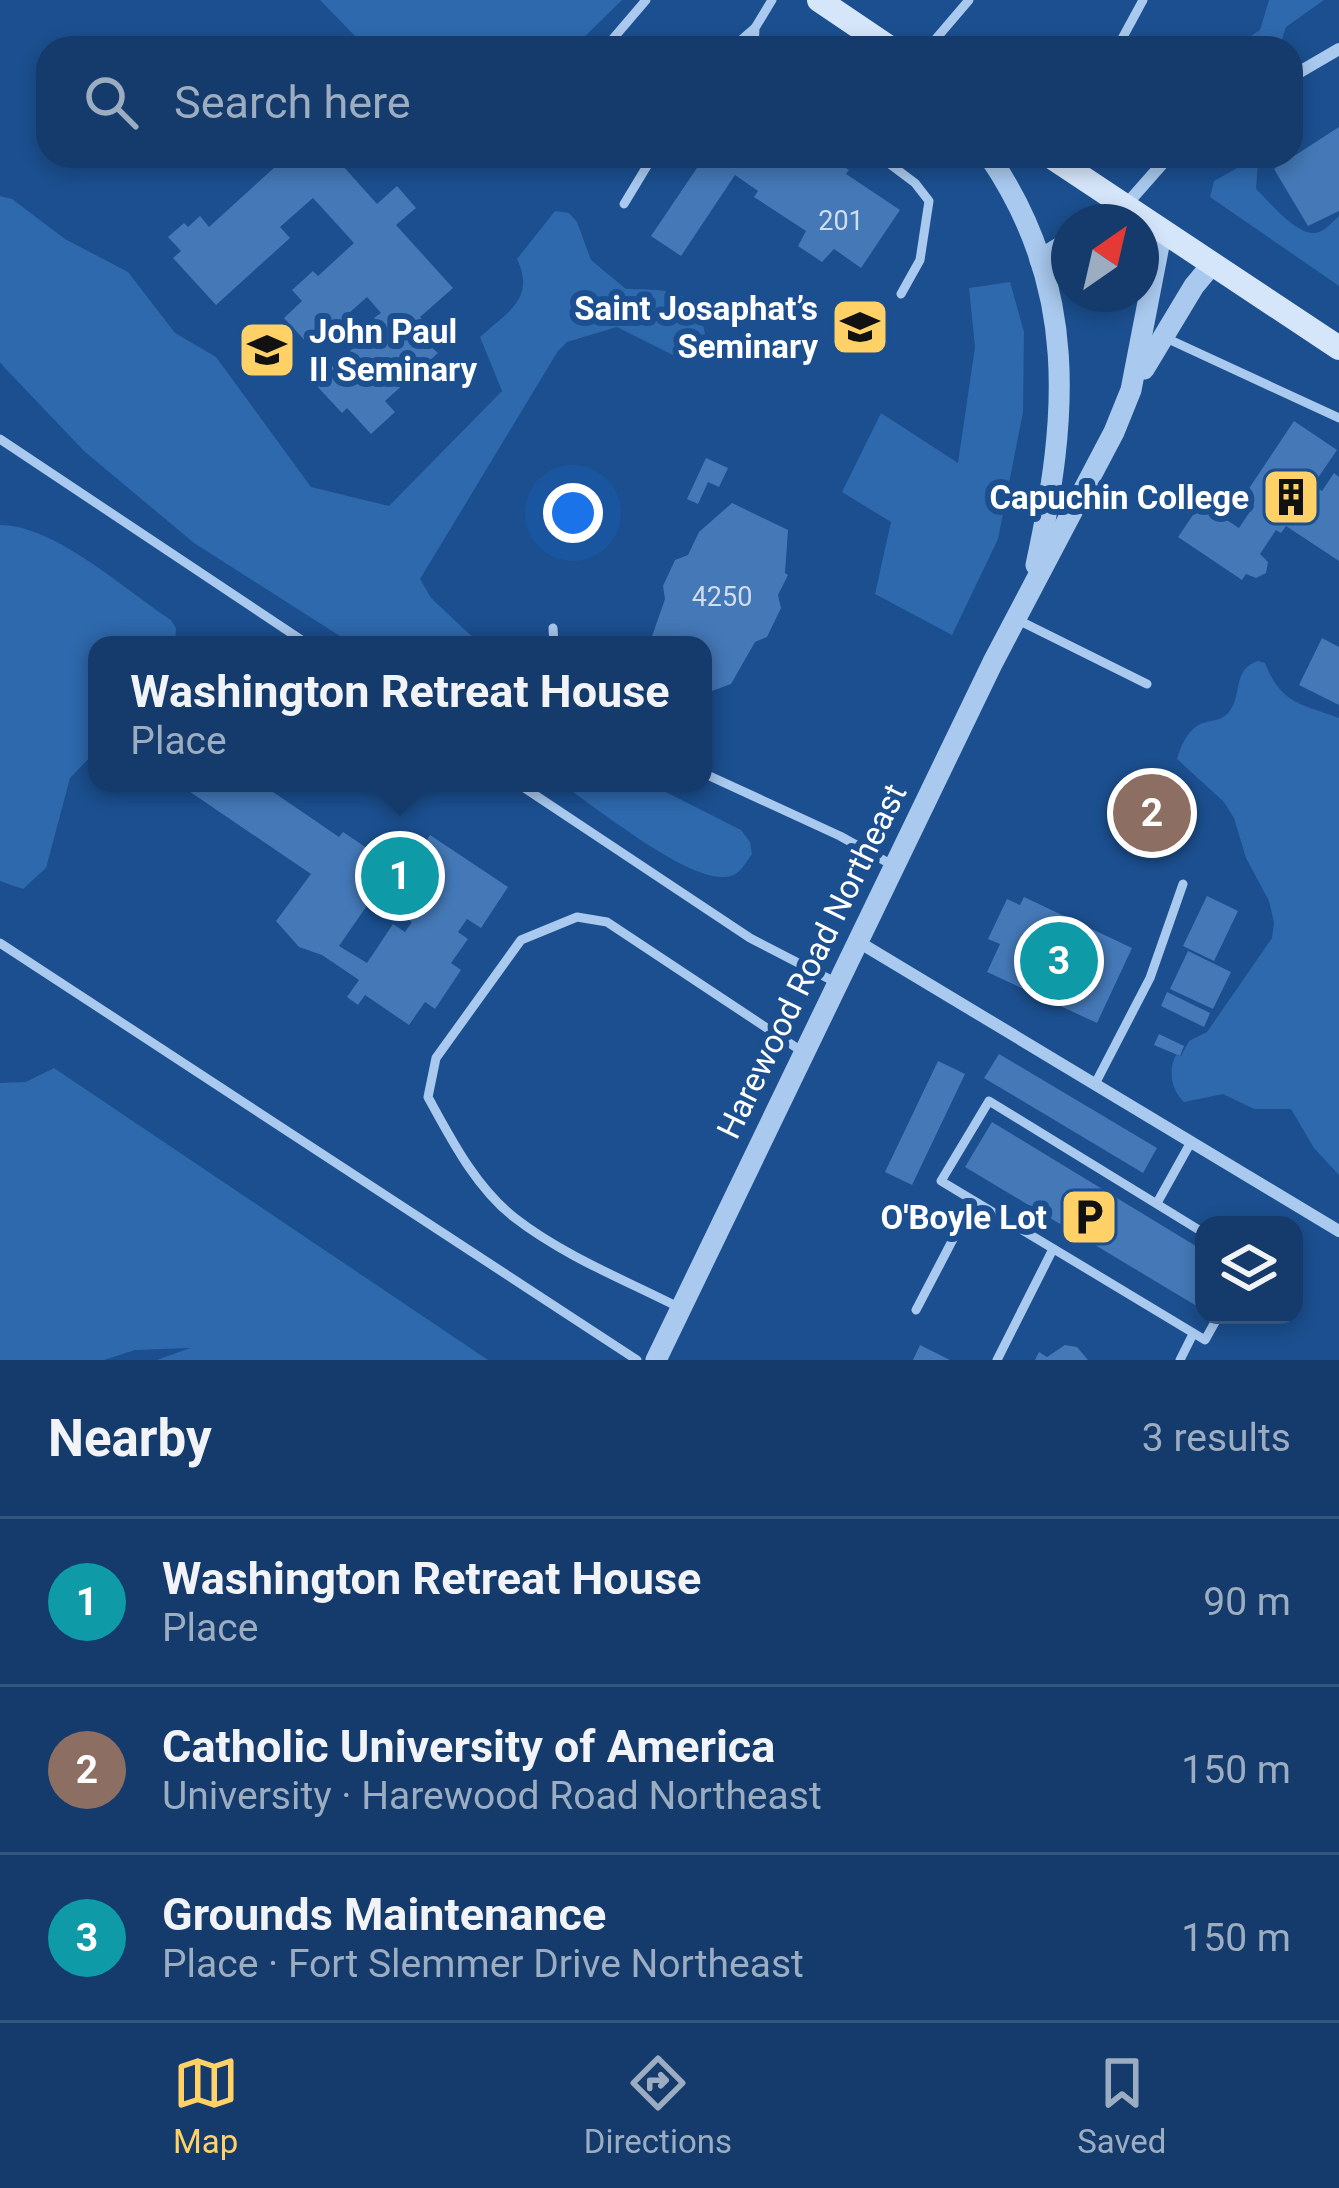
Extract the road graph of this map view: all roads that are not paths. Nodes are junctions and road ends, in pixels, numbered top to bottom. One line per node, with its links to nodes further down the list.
1 (646, 0): 7 (lane)
2 (772, 0): 6 (lane)
3 (818, 0): 10 (main road)
4 (969, 0): 11 (lane)
5 (1143, 0): 12 (lane)
6 (754, 28): 8 (lane); 9 (lane)
7 (615, 36)
8 (745, 36)
9 (754, 36)
10 (872, 36)
11 (938, 36)
12 (1124, 36)
13 (1339, 49): 14 (street)
14 (1303, 70)
15 (646, 168): 20 (lane)
16 (896, 168): 28 (lane)
17 (997, 168): 26 (street, Harewood Road Northeast)
18 (1069, 168): 21 (main road)
19 (1158, 168): 22 (street)
20 (624, 204)
21 (1122, 204)
22 (1127, 204)
23 (1159, 228): 24 (main road)
24 (1162, 230): 27 (main road); 29 (street, Harewood Road Northeast)
25 (1051, 253): 26 (street)
26 (1040, 260): 33 (street, Harewood Road Northeast)
27 (1213, 263): 29 (street); 30 (main road)
28 (901, 294)
29 (1154, 332): 31 (lane); 33 (street, Harewood Road Northeast)
30 (1339, 348)
31 (1339, 418)
32 (0, 439): 36 (lane)
33 (1030, 593): 34 (street, Harewood Road Northeast)
34 (1016, 619): 38 (lane); 41 (street, Harewood Road Northeast)
35 (553, 628): 37 (lane)
36 (296, 636)
37 (553, 636)
38 (1148, 684)
39 (712, 777): 41 (lane)
40 (531, 792): 45 (lane)
41 (894, 866): 43 (street, Harewood Road Northeast)
42 (1183, 884): 47 (lane)
43 (857, 941): 45 (street, Harewood Road Northeast); 47 (street)
44 (0, 943): 58 (lane)
45 (837, 983): 46 (street, Harewood Road Northeast)
46 (803, 1052): 54 (street, Harewood Road Northeast); 54 (lane)
47 (1095, 1084): 48 (street)
48 (1191, 1142): 50 (lane); 52 (street)
49 (974, 1201): 50 (lane); 53 (lane); 55 (lane)
50 (1157, 1203): 51 (lane)
51 (1195, 1227)
52 (1339, 1231)
53 (1053, 1249): 57 (lane); 60 (lane)
54 (680, 1309): 59 (street, Harewood Road Northeast)
55 (916, 1310)
56 (1214, 1324): 57 (lane)
57 (1193, 1334): 61 (lane)
58 (637, 1360)
59 (656, 1360)
60 (997, 1360)
61 (1180, 1360)

